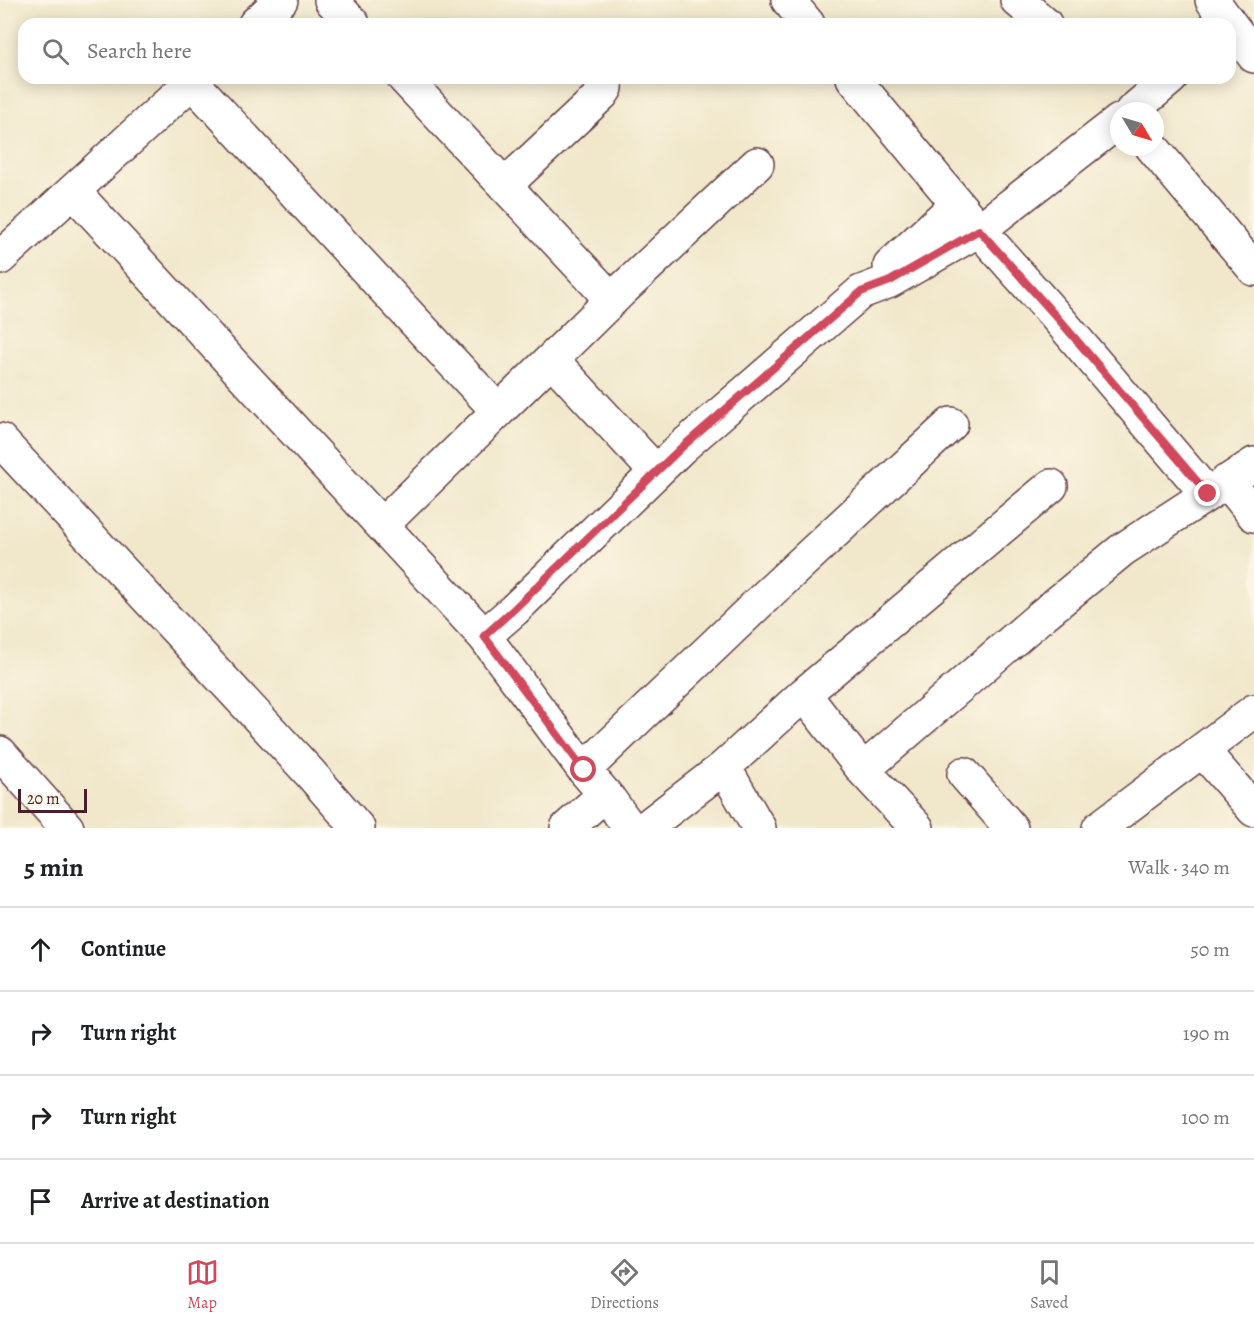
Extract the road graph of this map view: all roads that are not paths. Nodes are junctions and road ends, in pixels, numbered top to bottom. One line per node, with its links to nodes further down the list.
1 (281, 0): 6 (street)
2 (331, 0): 7 (street)
3 (788, 0): 8 (street)
4 (1017, 0): 9 (street)
5 (1212, 0): 10 (street)
6 (262, 18)
7 (348, 18)
8 (803, 18)
9 (1037, 18)
10 (1225, 18)
11 (1236, 33): 12 (street)
12 (1254, 56)
13 (190, 84): 24 (street)
14 (198, 84): 32 (street)
15 (410, 84): 23 (street)
16 (604, 84): 23 (street)
17 (858, 84): 25 (street)
18 (1164, 84): 19 (street)
19 (1143, 102)
20 (1110, 128): 26 (street)
21 (1160, 156): 28 (street)
22 (757, 164): 30 (street)
23 (505, 185): 30 (street)
24 (74, 190): 27 (street); 40 (street)
25 (957, 204): 26 (street); 29 (street)
26 (979, 230): 29 (street); 38 (street)
27 (0, 258)
28 (1254, 269)
29 (861, 292): 36 (street)
30 (612, 300): 31 (street)
31 (552, 360): 32 (street); 36 (street)
32 (498, 411): 40 (street)
33 (951, 424): 49 (street)
34 (0, 440): 53 (street)
35 (1254, 464): 38 (street)
36 (656, 472): 41 (street)
37 (1052, 486): 42 (street)
38 (1217, 488): 39 (street); 47 (street)
39 (1254, 515)
40 (382, 525): 41 (street)
41 (484, 636): 49 (street)
42 (804, 694): 46 (street); 47 (street)
43 (1254, 711): 44 (street)
44 (1202, 750): 50 (street); 51 (street)
45 (0, 753): 52 (street)
46 (724, 767): 56 (street); 57 (street)
47 (863, 770): 58 (street)
48 (964, 774): 59 (street)
49 (594, 782): 54 (street); 55 (street)
50 (1254, 810)
51 (1119, 822)
52 (67, 828)
53 (358, 828)
54 (567, 828)
55 (630, 828)
56 (645, 828)
57 (759, 828)
58 (917, 828)
59 (1011, 828)

